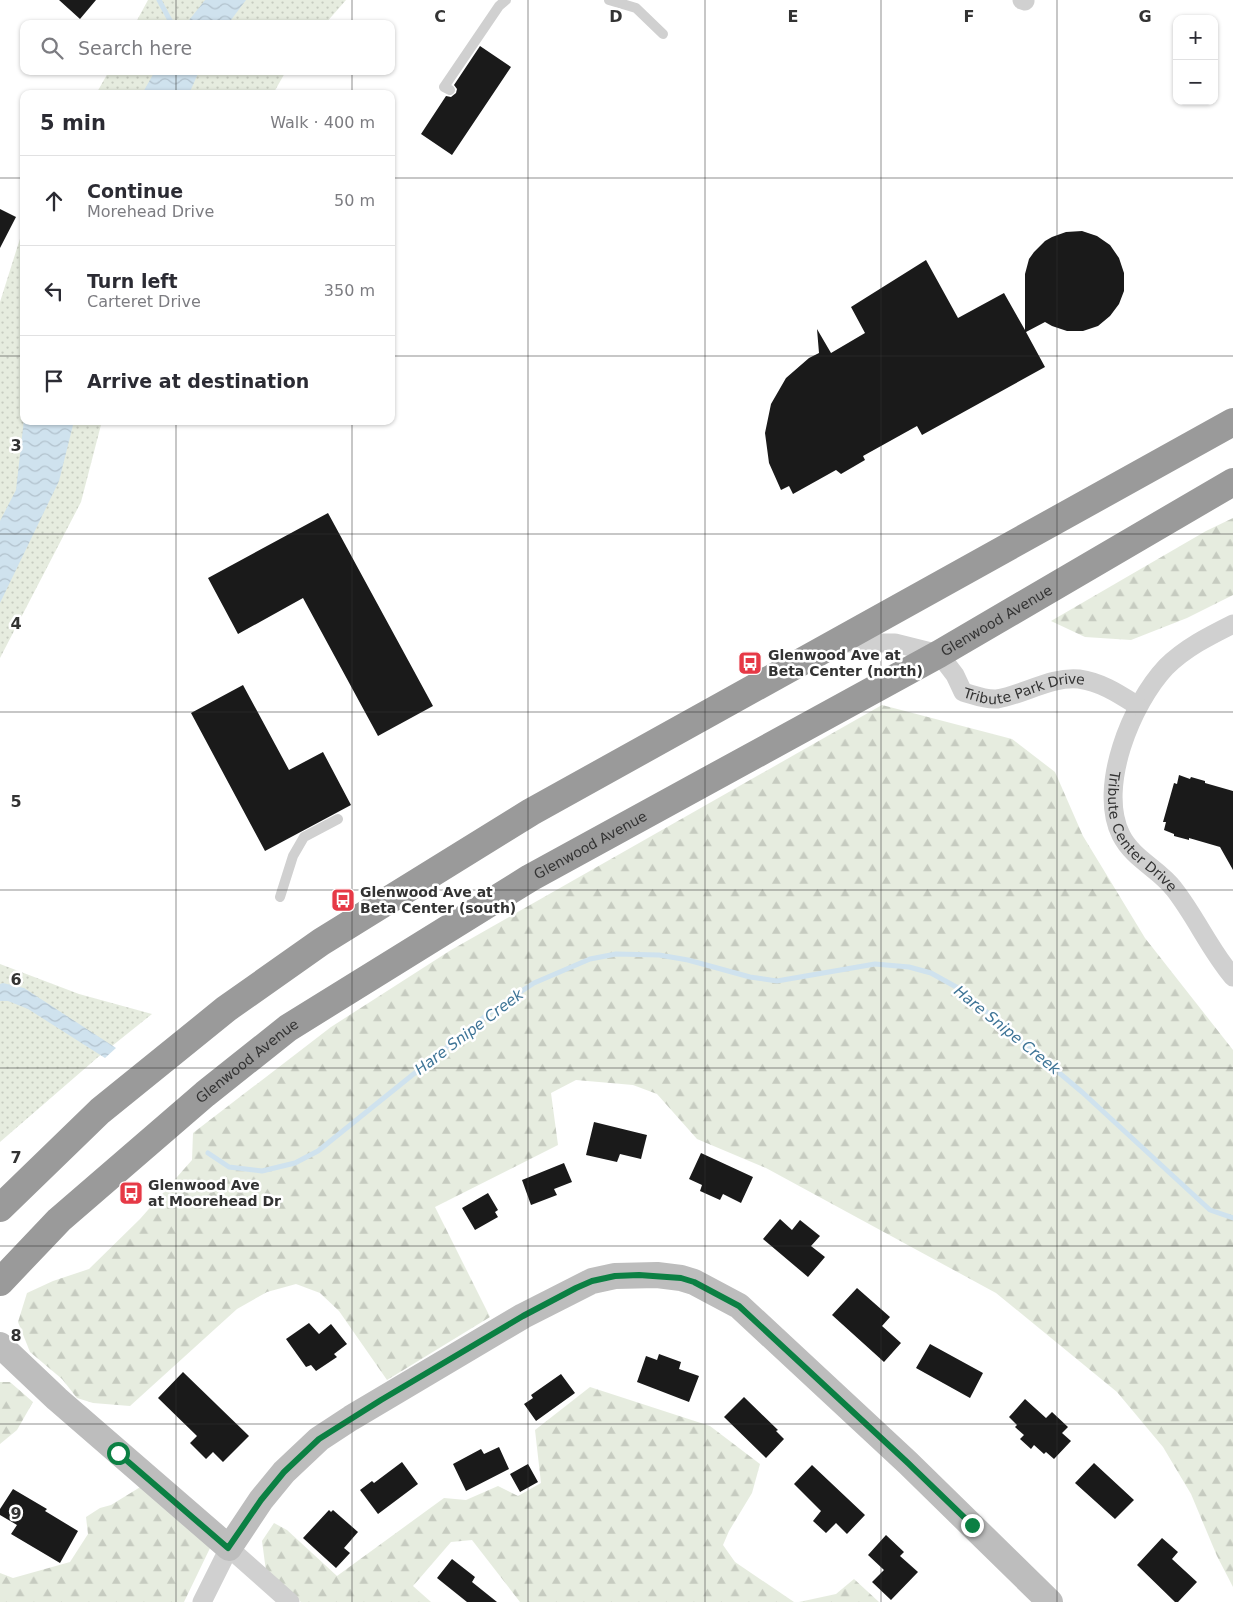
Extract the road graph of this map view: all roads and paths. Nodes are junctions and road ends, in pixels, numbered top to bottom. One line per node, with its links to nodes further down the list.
1 (506, 0): 4 (lane)
2 (609, 0): 3 (lane)
3 (663, 34)
4 (450, 90)
5 (1233, 422): 8 (highway)
6 (1233, 482): 9 (highway, Glenwood Avenue)
7 (1233, 624): 10 (street, Tribute Center Drive)
8 (836, 643): 9 (street); 14 (highway)
9 (938, 654): 10 (street, Tribute Park Drive); 15 (highway, Glenwood Avenue)
10 (1138, 706): 13 (street, Tribute Center Drive)
11 (338, 819): 12 (lane)
12 (280, 898)
13 (1233, 977)
14 (0, 1208)
15 (0, 1282)
16 (0, 1345): 17 (street)
17 (228, 1548): 18 (street); 19 (street); 20 (street)
18 (202, 1602)
19 (290, 1602)
20 (1050, 1602)

